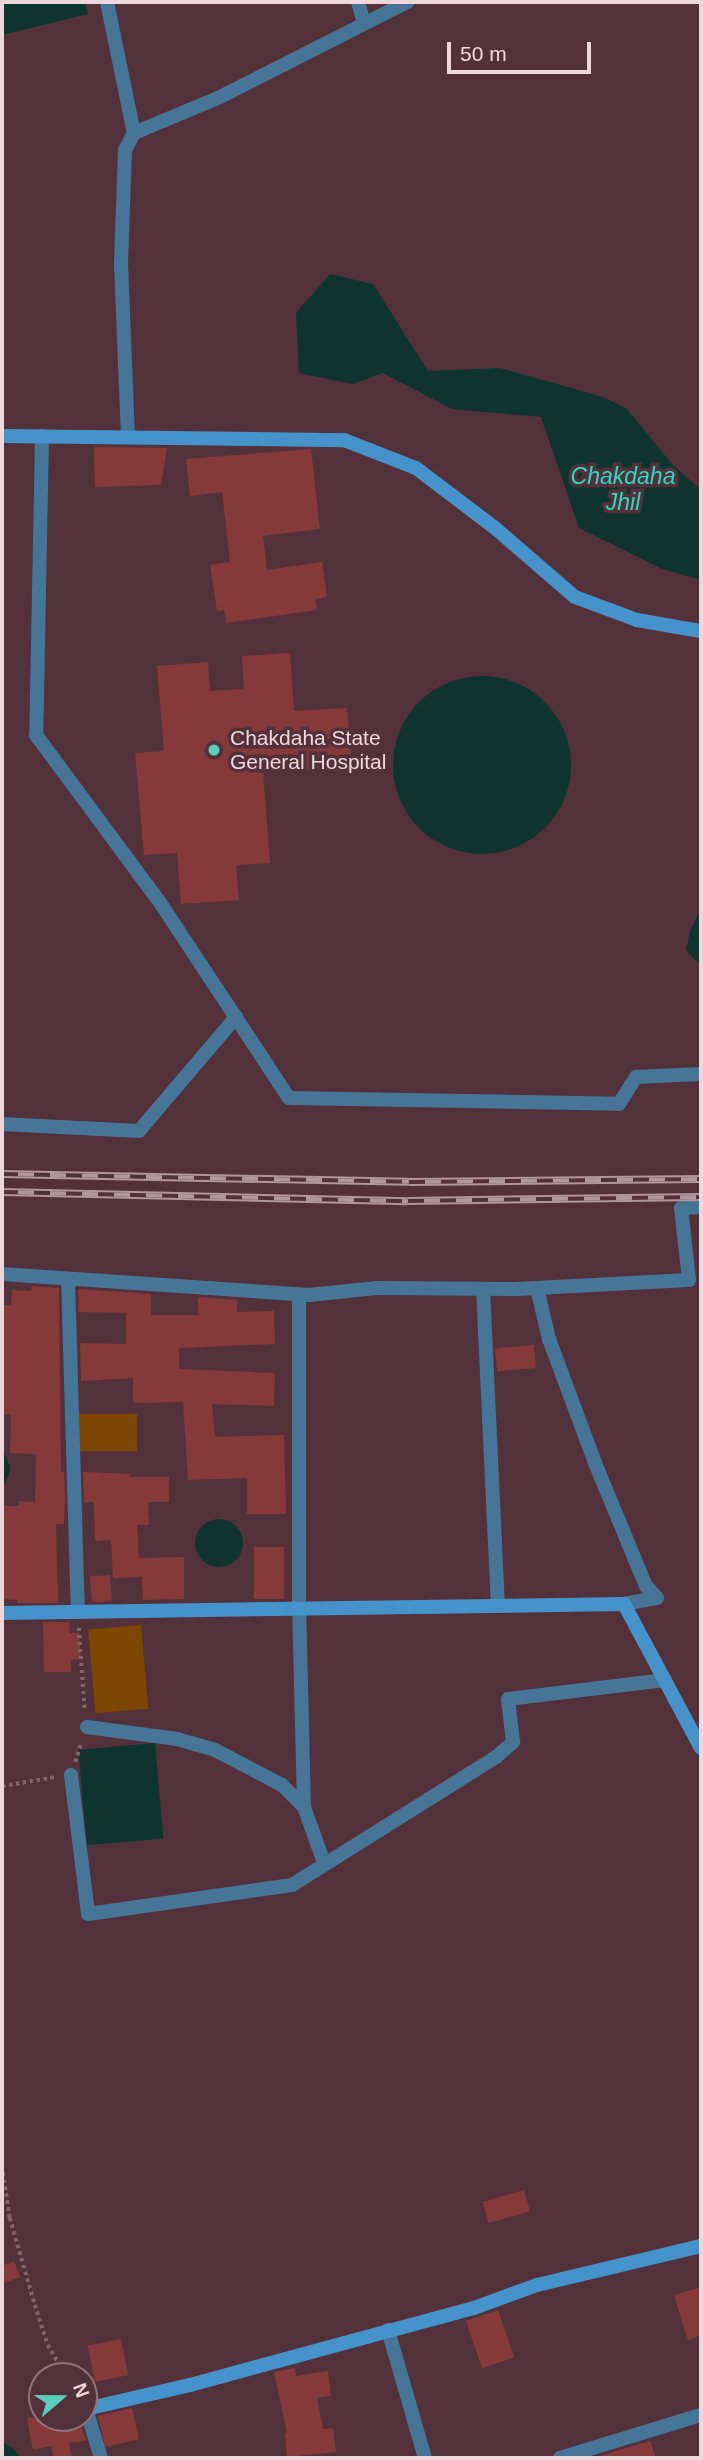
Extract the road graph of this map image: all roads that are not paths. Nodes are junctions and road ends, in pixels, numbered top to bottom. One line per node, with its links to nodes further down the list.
1 (107, 2): 5 (street)
2 (358, 2): 4 (street)
3 (407, 2): 4 (street)
4 (364, 23): 5 (street)
5 (134, 133): 8 (street)
6 (2, 436): 7 (main road)
7 (42, 436): 8 (main road); 10 (street)
8 (128, 437): 9 (main road)
9 (701, 631)
10 (236, 1017): 11 (street); 12 (street)
11 (701, 1074)
12 (2, 1124)
13 (701, 1207): 16 (street)
14 (2, 1275): 15 (street)
15 (68, 1279): 18 (street); 22 (street)
16 (537, 1288): 17 (street); 19 (street)
17 (483, 1289): 18 (street); 20 (street)
18 (299, 1295): 21 (street)
19 (624, 1604): 20 (main road); 24 (main road)
20 (498, 1606): 21 (main road)
21 (299, 1609): 22 (main road); 28 (street)
22 (78, 1612): 23 (main road)
23 (2, 1614)
24 (665, 1680): 26 (main road); 29 (street)
25 (87, 1727): 28 (street)
26 (701, 1748)
27 (71, 1775): 29 (street)
28 (304, 1808): 29 (street)
29 (324, 1863)
30 (701, 2246): 31 (main road)
31 (388, 2330): 32 (main road); 36 (street)
32 (98, 2406)
33 (701, 2415): 37 (street)
34 (93, 2432): 35 (street)
35 (101, 2458)
36 (425, 2458)
37 (560, 2458)

